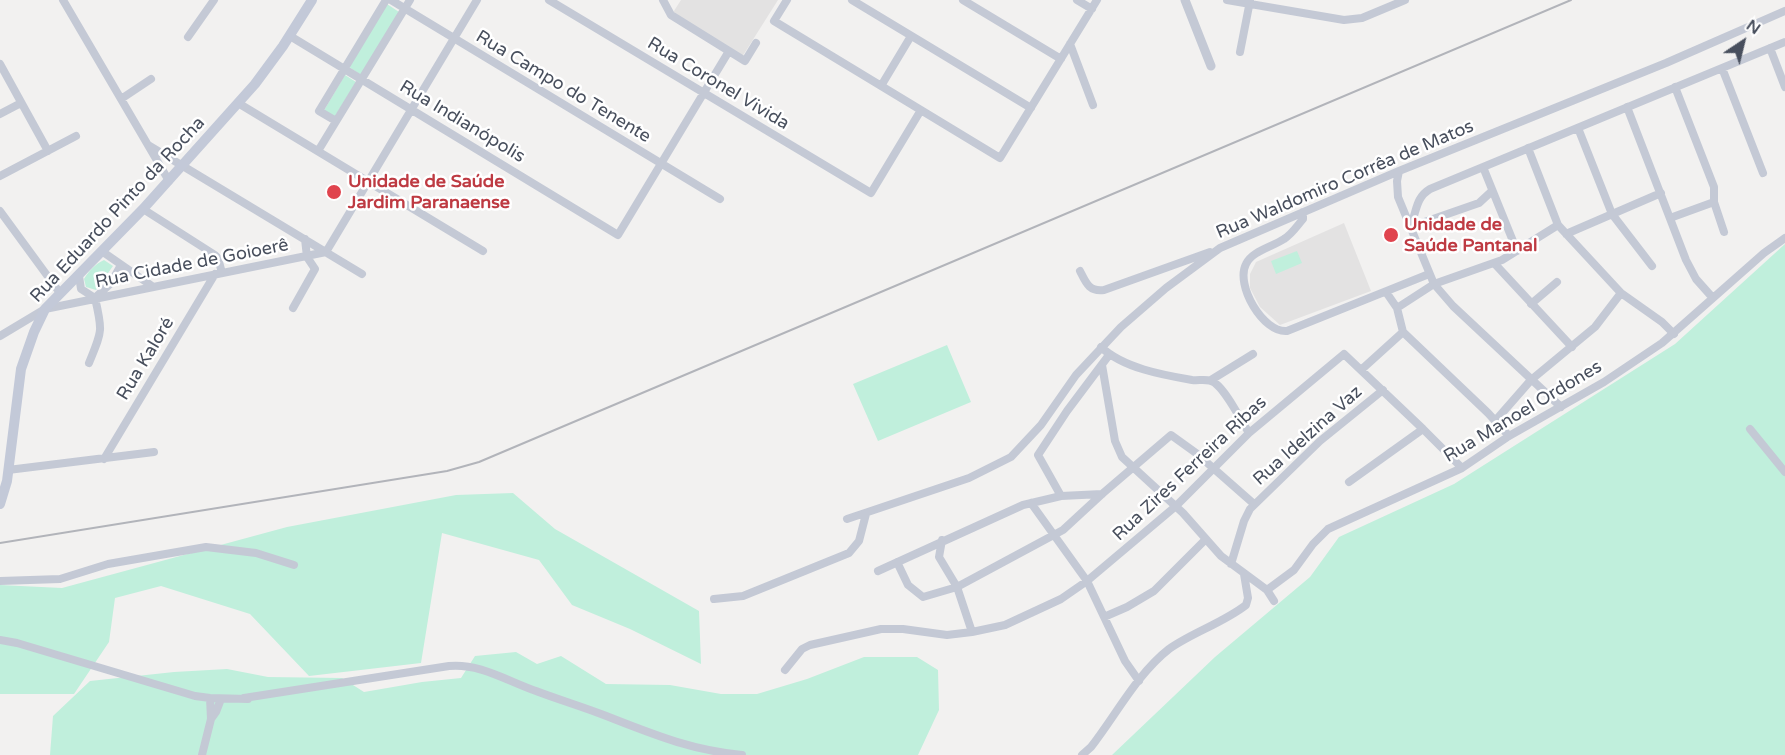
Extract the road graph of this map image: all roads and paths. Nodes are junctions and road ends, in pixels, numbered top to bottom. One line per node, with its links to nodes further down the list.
1 (63, 0): 43 (street)
2 (214, 0): 24 (street)
3 (386, 0): 36 (street)
4 (391, 0): 19 (street, Rua Campo do Tenente)
5 (410, 0): 19 (street)
6 (477, 0): 25 (street)
7 (549, 0): 42 (street, Rua Coronel Vivida)
8 (663, 0): 30 (street)
9 (787, 0): 39 (street)
10 (853, 0): 23 (street)
11 (963, 0): 32 (street)
12 (1077, 0): 20 (street)
13 (1097, 0): 20 (street)
14 (1185, 0): 34 (street)
15 (1227, 0): 17 (street)
16 (1405, 0): 17 (street)
17 (1249, 2): 31 (street)
18 (306, 3): 22 (main road, Rua Eduardo Pinto da Rocha)
19 (405, 9): 25 (street, Rua Campo do Tenente); 38 (street)
20 (1092, 9): 28 (street)
21 (1785, 11): 62 (street, Rua Waldomiro Corrêa de Matos)
22 (290, 36): 36 (street, Rua Indianópolis); 45 (main road, Rua Eduardo Pinto da Rocha)
23 (911, 36): 39 (street); 48 (street)
24 (188, 37)
25 (454, 38): 49 (street); 59 (street, Rua Campo do Tenente)
26 (1785, 42): 29 (street)
27 (756, 43): 30 (street)
28 (1070, 44): 32 (street); 46 (street)
29 (1770, 48): 35 (street); 41 (street)
30 (729, 51): 42 (street)
31 (1240, 52)
32 (1061, 59): 48 (street)
33 (0, 64): 44 (street)
34 (1211, 66)
35 (1722, 68): 40 (street); 63 (street)
36 (345, 69): 38 (street, Rua Indianópolis); 52 (street)
37 (151, 79): 43 (street)
38 (362, 79): 49 (street, Rua Indianópolis); 52 (street)
39 (881, 86): 50 (street)
40 (1675, 87): 47 (street); 70 (street)
41 (1785, 87)
42 (704, 93): 50 (street, Rua Coronel Vivida); 59 (street)
43 (121, 99): 55 (street)
44 (21, 103): 51 (street); 57 (street)
45 (238, 103): 58 (street); 60 (main road, Rua Eduardo Pinto da Rocha)
46 (1093, 105)
47 (1628, 107): 53 (street); 68 (street)
48 (1031, 108): 50 (street)
49 (411, 109): 59 (street, Rua Indianópolis); 66 (street)
50 (921, 110)
51 (0, 114)
52 (336, 122): 58 (street)
53 (1578, 128): 56 (street); 74 (street)
54 (76, 136): 57 (street)
55 (148, 145): 60 (street); 65 (street)
56 (1528, 148): 61 (street); 76 (street)
57 (48, 151): 64 (street)
58 (318, 151): 66 (street)
59 (661, 164): 69 (street, Rua Campo do Tenente)
60 (183, 165): 65 (main road, Rua Eduardo Pinto da Rocha); 81 (street)
61 (1483, 167): 67 (street); 77 (street)
62 (1399, 171): 73 (street, Rua Waldomiro Corrêa de Matos); 77 (street)
63 (1763, 173)
64 (0, 176)
65 (169, 181): 71 (main road, Rua Eduardo Pinto da Rocha)
66 (368, 181): 83 (street); 86 (street)
67 (1492, 191): 77 (street); 84 (street)
68 (1661, 193): 74 (street); 75 (street)
69 (720, 199)
70 (1714, 202): 75 (street); 78 (street)
71 (143, 209): 85 (main road, Rua Eduardo Pinto da Rocha); 92 (street)
72 (0, 211): 100 (street)
73 (1303, 212): 82 (street, Rua Waldomiro Corrêa de Matos); 99 (street)
74 (1611, 214): 79 (street); 90 (street)
75 (1670, 218): 102 (street)
76 (1558, 225): 79 (street); 84 (street)
77 (1410, 227): 94 (street)
78 (1724, 232)
79 (1566, 234): 101 (street)
80 (1785, 238): 102 (street, Rua Manoel Ordones)
81 (305, 239): 86 (street); 87 (street)
82 (1220, 248): 91 (street); 111 (street, Rua Waldomiro Corrêa de Matos)
83 (483, 251)
84 (1517, 251): 88 (street)
85 (103, 252): 89 (street); 95 (main road, Rua Eduardo Pinto da Rocha)
86 (326, 252): 87 (street, Rua Cidade de Goioerê); 93 (street)
87 (307, 257): 92 (street, Rua Cidade de Goioerê); 105 (street)
88 (1494, 263): 97 (street); 104 (street)
89 (120, 265): 98 (street); 103 (street)
90 (1652, 266)
91 (1080, 272)
92 (218, 274): 98 (street, Rua Cidade de Goioerê); 128 (street, Rua Kaloré)
93 (362, 274)
94 (1429, 274): 97 (street); 99 (street)
95 (79, 276): 100 (main road, Rua Eduardo Pinto da Rocha); 103 (street)
96 (1557, 282): 104 (street)
97 (1434, 284): 106 (street); 119 (street)
98 (152, 286): 103 (street, Rua Cidade de Goioerê)
99 (1386, 292): 106 (street)
100 (60, 293): 107 (main road, Rua Eduardo Pinto da Rocha)
101 (1621, 293): 109 (street); 112 (street)
102 (1712, 297): 109 (street, Rua Manoel Ordones)
103 (95, 298): 107 (street, Rua Cidade de Goioerê); 115 (street)
104 (1532, 304): 112 (street)
105 (293, 308)
106 (1397, 308): 108 (street)
107 (45, 309): 110 (street, Rua Cidade de Goioerê); 132 (main road, Rua Eduardo Pinto da Rocha)
108 (1403, 332): 117 (street); 122 (street)
109 (1674, 334): 121 (street, Rua Manoel Ordones)
110 (0, 336)
111 (1101, 347): 114 (street); 141 (street, Rua Waldomiro Corrêa de Matos)
112 (1572, 347): 119 (street)
113 (1253, 354): 118 (street)
114 (1109, 355): 116 (street); 118 (street)
115 (89, 363)
116 (1102, 366): 129 (street); 136 (street)
117 (1362, 370): 120 (street); 125 (street, Rua Zires Ferreira Ribas)
118 (1211, 380): 125 (street)
119 (1531, 380): 121 (street); 122 (street)
120 (1383, 390): 123 (street); 139 (street, Rua Idelzina Vaz)
121 (1561, 407): 126 (street, Rua Manoel Ordones)
122 (1496, 420): 126 (street)
123 (1424, 429): 131 (street); 134 (street)
124 (1750, 429): 133 (street)
125 (1249, 433): 130 (street, Rua Zires Ferreira Ribas)
126 (1509, 436): 131 (street, Rua Manoel Ordones)
127 (154, 452): 128 (street)
128 (104, 459): 132 (street)
129 (1133, 468): 130 (street); 135 (street); 140 (street)
130 (1214, 468): 139 (street); 140 (street, Rua Zires Ferreira Ribas)
131 (1462, 468): 154 (street, Rua Manoel Ordones)
132 (8, 470): 138 (main road, Rua Eduardo Pinto da Rocha)
133 (1785, 472)
134 (1349, 482)
135 (1102, 494): 136 (street); 143 (street)
136 (1061, 496): 137 (street)
137 (1031, 503): 143 (street); 144 (street)
138 (0, 504)
139 (1254, 504): 147 (street)
140 (1176, 506): 145 (street); 152 (street, Rua Zires Ferreira Ribas)
141 (866, 514): 142 (street, Rua Waldomiro Corrêa de Matos); 155 (street)
142 (847, 519)
143 (1053, 536): 152 (street); 153 (street)
144 (942, 540): 146 (street); 153 (street)
145 (1205, 540): 147 (street); 157 (street)
146 (897, 562): 149 (street); 153 (street)
147 (1231, 564): 150 (street)
148 (294, 565): 151 (street)
149 (878, 571)
150 (1244, 574): 154 (street); 161 (street)
151 (0, 581)
152 (1087, 581): 157 (street); 158 (street, Rua Zires Ferreira Ribas)
153 (957, 587): 158 (street)
154 (1267, 590): 156 (street)
155 (714, 599)
156 (1274, 601)
157 (1104, 617): 161 (street)
158 (972, 632): 160 (street, Rua Zires Ferreira Ribas)
159 (1, 640): 162 (street)
160 (785, 670)
161 (1139, 681): 167 (street)
162 (206, 697): 163 (street); 164 (street)
163 (221, 699): 164 (street); 166 (street)
164 (211, 719): 165 (street)
165 (202, 755)
166 (742, 755)
167 (1082, 755)

